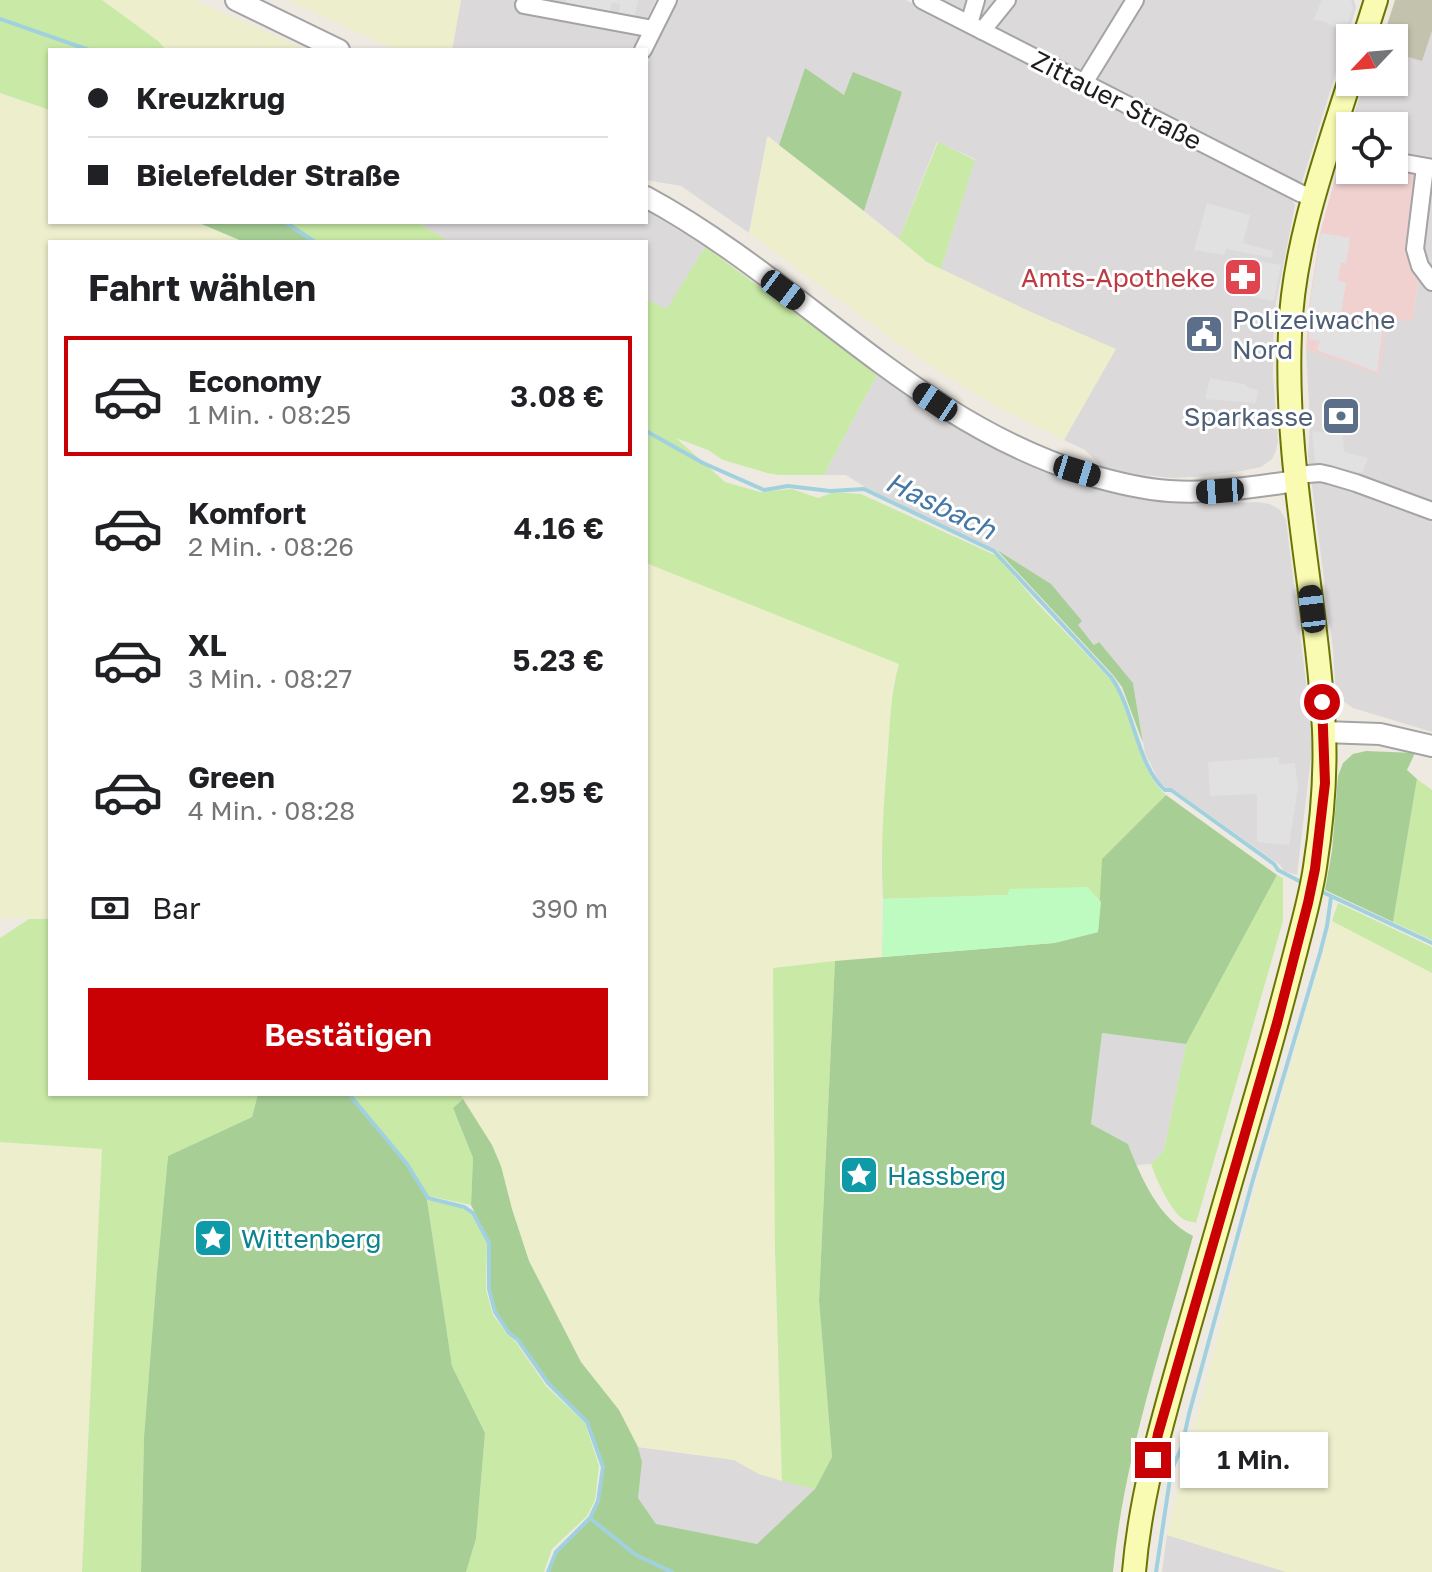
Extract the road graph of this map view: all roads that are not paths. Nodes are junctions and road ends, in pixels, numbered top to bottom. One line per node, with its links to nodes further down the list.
1 (236, 0): 12 (street)
2 (668, 0): 11 (street)
3 (922, 0): 10 (street, Zittauer Straße)
4 (976, 0): 10 (street)
5 (1007, 0): 10 (street)
6 (1135, 0): 14 (street)
7 (1376, 0): 9 (main road)
8 (524, 5): 11 (street)
9 (1368, 24)
10 (976, 28): 14 (street, Zittauer Straße)
11 (653, 29): 13 (street)
12 (335, 48)
13 (644, 48)
14 (1084, 83): 19 (street, Zittauer Straße)
15 (1336, 154): 19 (main road)
16 (1408, 164): 17 (street)
17 (1428, 168): 20 (street)
18 (648, 198): 21 (street)
19 (1313, 198): 21 (main road)
20 (1432, 282)
21 (1296, 478): 22 (street); 23 (main road)
22 (1432, 511)
23 (1324, 732): 24 (street); 25 (main road)
24 (1432, 746)
25 (1134, 1572)

